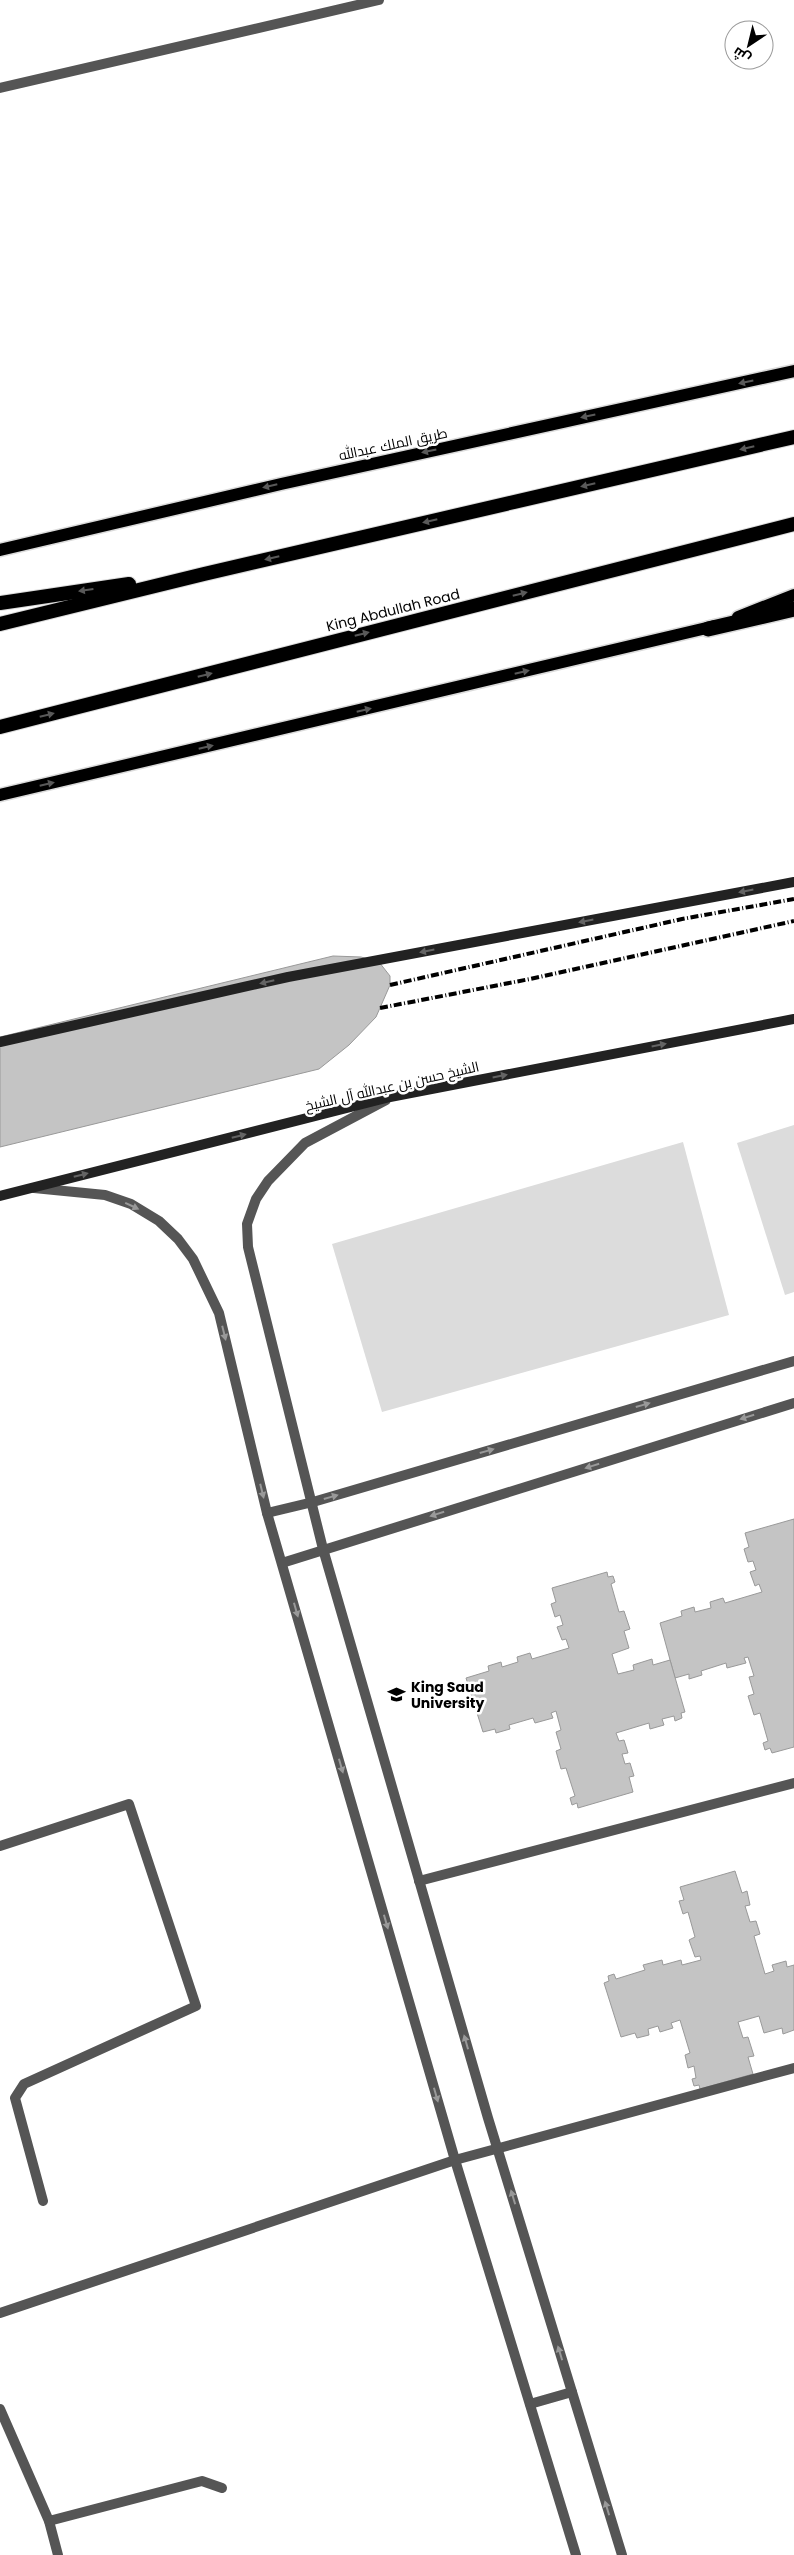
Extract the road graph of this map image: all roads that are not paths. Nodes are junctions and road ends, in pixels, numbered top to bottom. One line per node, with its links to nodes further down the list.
1 (379, 0): 2 (street)
2 (340, 4): 3 (street)
3 (0, 88)
4 (794, 371): 7 (main road, طريق الملك عبدالله, one-way to 7)
5 (794, 437): 8 (highway, one-way to 8)
6 (794, 524): 14 (highway, King Abdullah Road, one-way to 6)
7 (0, 550)
8 (204, 574): 10 (highway, one-way to 10); 12 (highway)
9 (794, 595): 13 (main road)
10 (0, 603)
11 (794, 609): 13 (highway)
12 (0, 624)
13 (708, 628): 15 (main road, one-way to 13)
14 (0, 727)
15 (0, 796)
16 (794, 882): 18 (main road, one-way to 18)
17 (794, 1019): 19 (main road, الشيخ حسن بن عبدالله آل الشيخ, one-way to 17)
18 (0, 1042)
19 (390, 1097): 20 (main road, الشيخ حسن بن عبدالله آل الشيخ, one-way to 19); 24 (street)
20 (33, 1187): 21 (main road, الشيخ حسن بن عبدالله آل الشيخ); 25 (street, one-way to 25)
21 (0, 1196)
22 (794, 1361): 24 (street, one-way to 22)
23 (794, 1403): 26 (street, one-way to 26)
24 (313, 1502): 25 (street); 26 (street)
25 (267, 1513): 27 (street)
26 (323, 1549): 27 (street); 30 (street)
27 (282, 1563): 33 (street, one-way to 33)
28 (794, 1783): 30 (street)
29 (0, 1846): 34 (street)
30 (419, 1881): 32 (street, one-way to 30)
31 (794, 2068): 32 (street)
32 (498, 2148): 33 (street); 36 (street, one-way to 32)
33 (455, 2160): 35 (street); 37 (street)
34 (43, 2202)
35 (0, 2313)
36 (572, 2392): 37 (street); 43 (street, one-way to 36)
37 (530, 2404): 42 (street)
38 (0, 2409): 40 (street)
39 (222, 2488): 40 (street)
40 (49, 2521): 41 (street)
41 (58, 2555)
42 (576, 2555)
43 (622, 2555)

